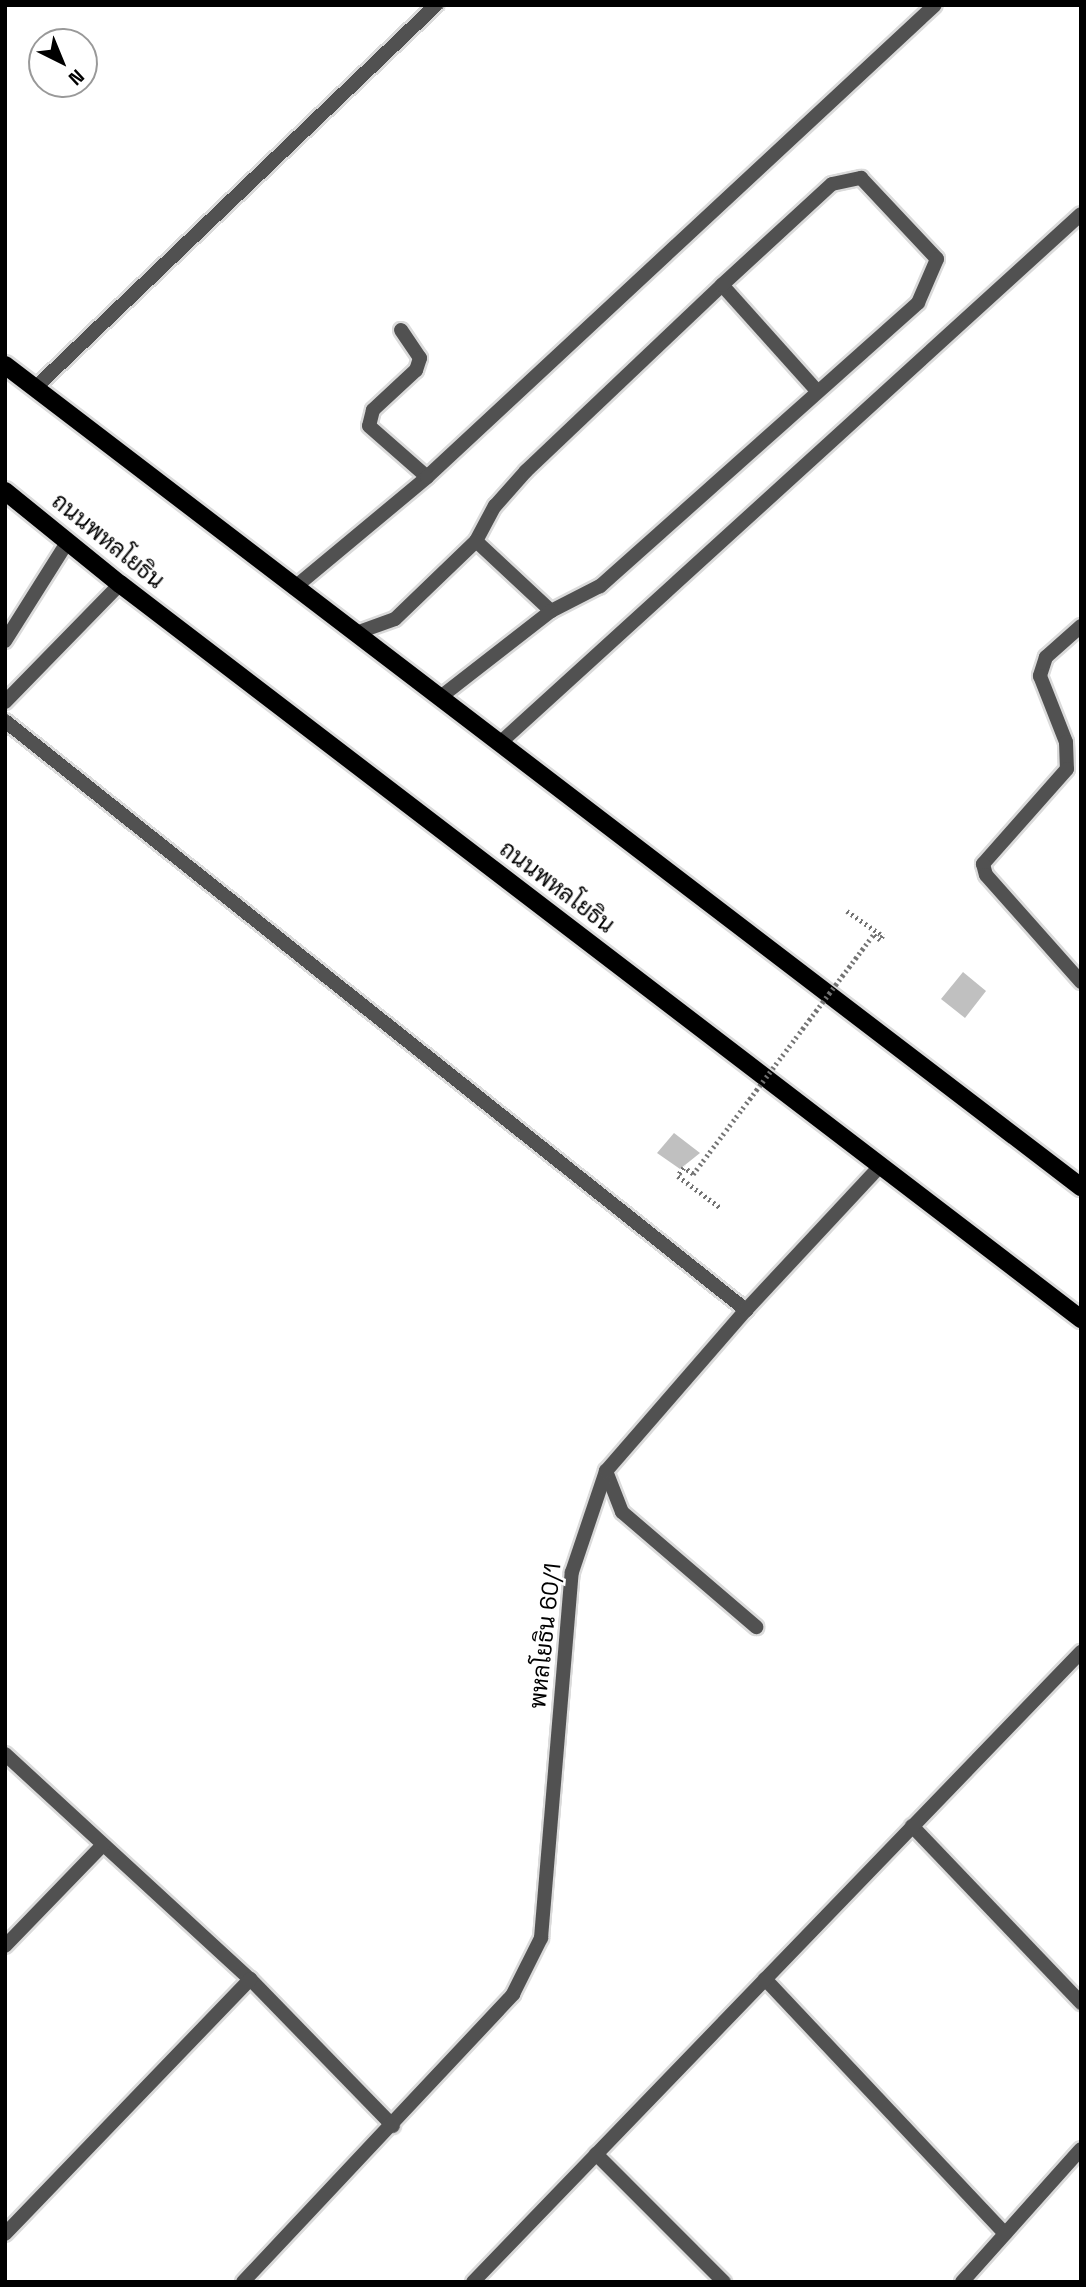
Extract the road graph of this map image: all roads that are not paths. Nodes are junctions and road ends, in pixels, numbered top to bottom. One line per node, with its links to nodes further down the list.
1 (436, 5): 7 (street)
2 (935, 5): 9 (street)
3 (1081, 214): 22 (street)
4 (722, 285): 8 (street); 8 (street); 12 (street)
5 (401, 330): 9 (street)
6 (5, 365): 7 (main road)
7 (35, 388): 14 (main road)
8 (817, 391): 15 (street)
9 (427, 477): 14 (street)
10 (5, 491): 11 (main road, ถนนพหลโยธิน)
11 (68, 541): 13 (main road, ถนนพหลโยธิน); 18 (street)
12 (476, 541): 15 (street); 17 (street)
13 (120, 584): 20 (street); 24 (main road, ถนนพหลโยธิน)
14 (294, 588): 17 (main road)
15 (551, 611): 19 (street)
16 (1081, 626): 23 (street)
17 (356, 633): 19 (main road)
18 (5, 641)
19 (442, 696): 22 (main road)
20 (5, 702)
21 (5, 720): 26 (street)
22 (501, 742): 25 (main road)
23 (1081, 982)
24 (881, 1165): 26 (street, พหลโยธิน 60/1); 27 (main road, ถนนพหลโยธิน)
25 (1081, 1187)
26 (746, 1310): 28 (street, พหลโยธิน 60/1)
27 (1081, 1319)
28 (606, 1471): 29 (street); 38 (street, พหลโยธิน 60/1)
29 (756, 1627)
30 (1081, 1652): 32 (street)
31 (5, 1754): 33 (street)
32 (912, 1826): 36 (street); 37 (street)
33 (103, 1844): 34 (street); 35 (street)
34 (5, 1946)
35 (250, 1979): 38 (street); 41 (street)
36 (765, 1979): 40 (street); 42 (street)
37 (1081, 2003)
38 (393, 2126): 43 (street, พหลโยธิน 60/1)
39 (1081, 2149): 42 (street)
40 (596, 2154): 44 (street); 45 (street)
41 (5, 2234)
42 (1005, 2234): 46 (street)
43 (243, 2282)
44 (473, 2282)
45 (724, 2282)
46 (962, 2282)

